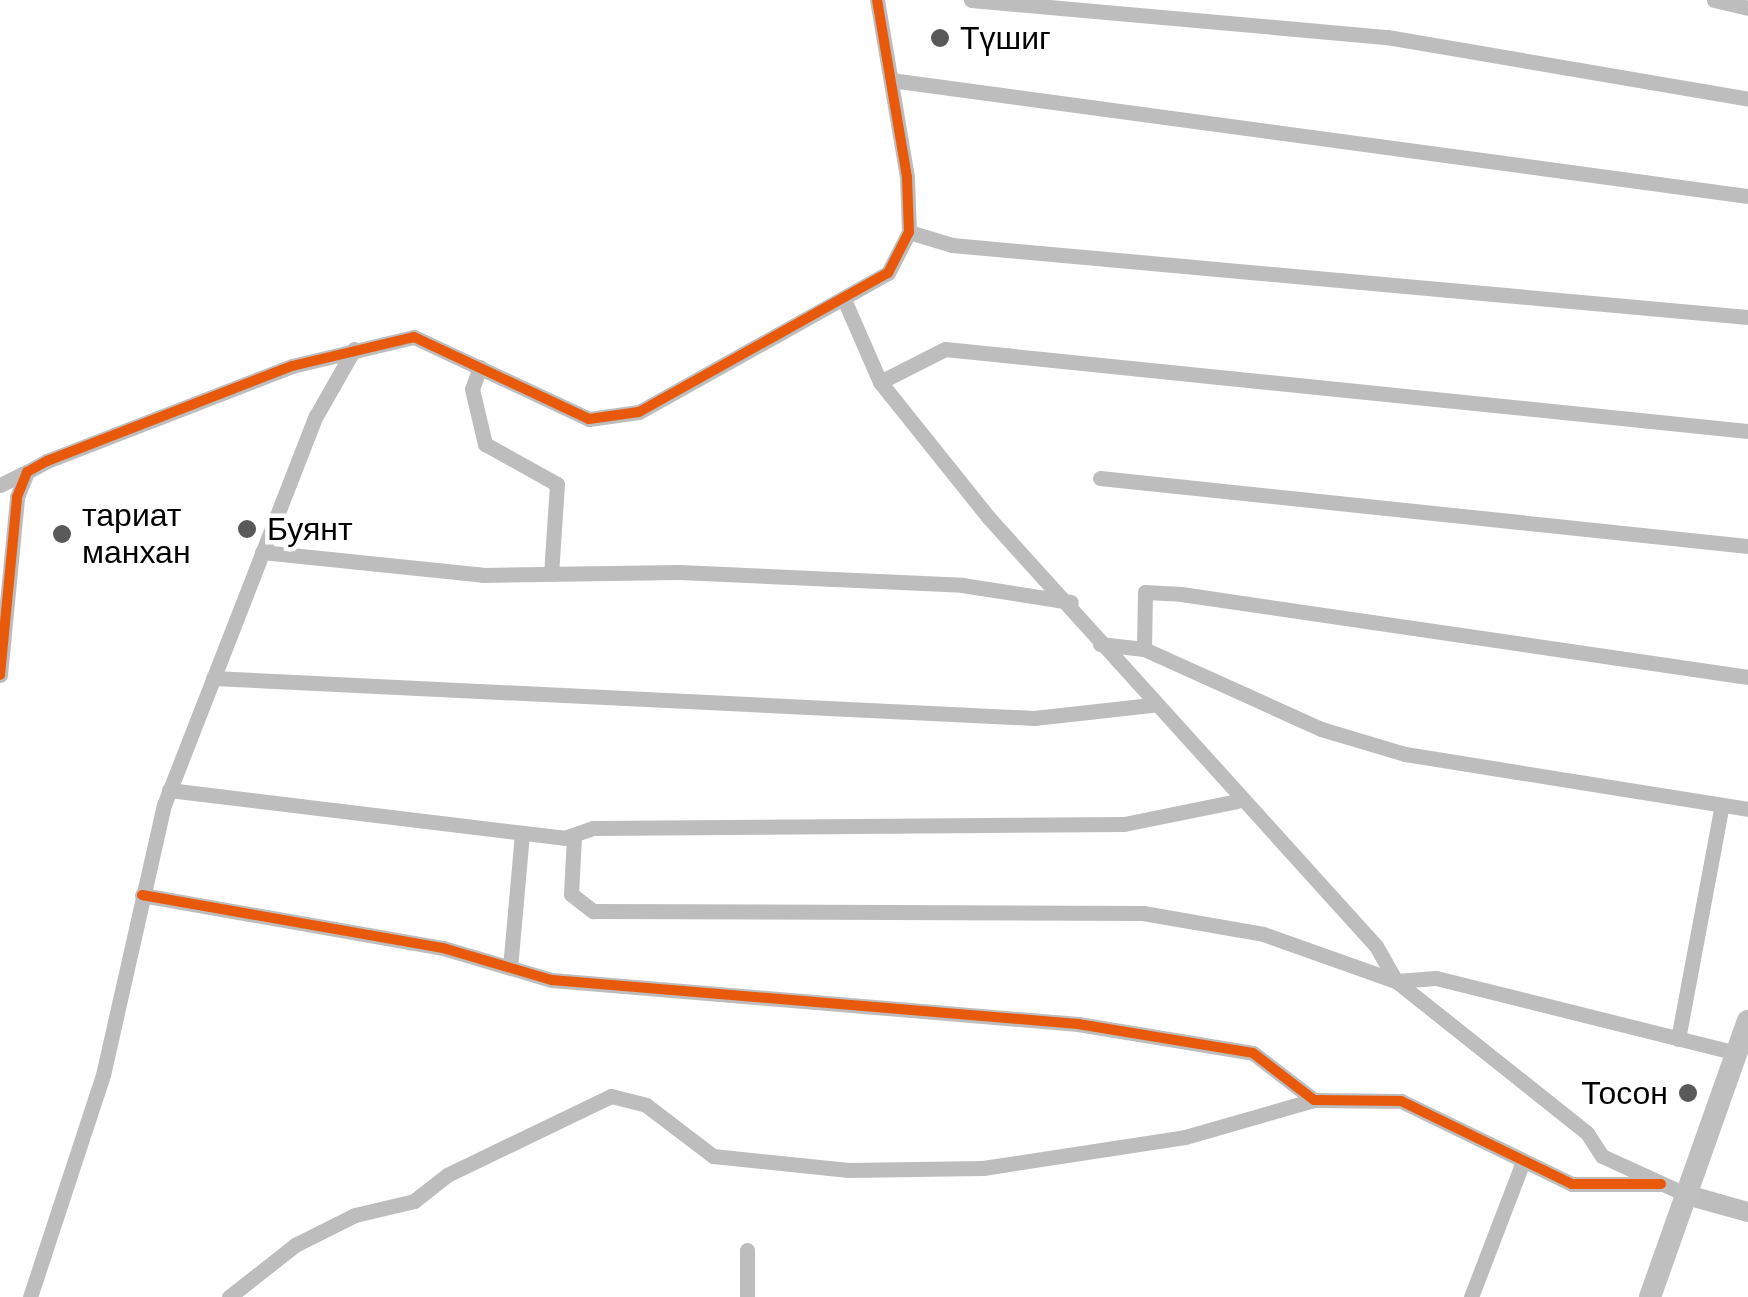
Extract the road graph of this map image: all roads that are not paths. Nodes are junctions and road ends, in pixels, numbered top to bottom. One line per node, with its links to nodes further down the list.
1 (877, 0): 5 (street)
2 (971, 0): 6 (street)
3 (1714, 0): 4 (street)
4 (1748, 8)
5 (891, 80): 7 (street); 8 (street)
6 (1748, 99)
7 (1748, 196)
8 (909, 232): 9 (street); 10 (street)
9 (846, 304): 12 (street); 13 (street)
10 (1748, 317)
11 (354, 349): 12 (street); 15 (street); 19 (street)
12 (480, 368): 20 (street)
13 (880, 382): 14 (street); 21 (street)
14 (1748, 430)
15 (27, 472): 17 (street); 24 (street)
16 (1100, 478): 18 (street)
17 (0, 484)
18 (1748, 546)
19 (262, 552): 20 (street); 26 (street)
20 (551, 574): 21 (street)
21 (1071, 602): 22 (street)
22 (1100, 644): 23 (street); 27 (street)
23 (1144, 649): 25 (street); 30 (street)
24 (0, 674)
25 (1748, 677)
26 (213, 678): 27 (street); 28 (street)
27 (1151, 705): 29 (street)
28 (170, 790): 32 (street); 34 (street)
29 (1238, 801): 33 (street); 36 (street)
30 (1722, 805): 31 (street); 38 (street)
31 (1748, 809)
32 (522, 834): 33 (street); 35 (street)
33 (574, 837): 36 (street)
34 (142, 895): 35 (street); 46 (street)
35 (510, 968): 40 (street)
36 (1396, 981): 38 (street); 42 (street)
37 (1748, 1021): 39 (main road)
38 (1678, 1038): 39 (street)
39 (1737, 1054): 43 (main road)
40 (1314, 1100): 41 (street); 47 (street)
41 (1522, 1164): 42 (street); 49 (street)
42 (1661, 1184): 43 (street)
43 (1688, 1195): 44 (street); 50 (main road)
44 (1748, 1212)
45 (747, 1250): 48 (street)
46 (30, 1297)
47 (229, 1297)
48 (747, 1297)
49 (1472, 1297)
50 (1650, 1297)

